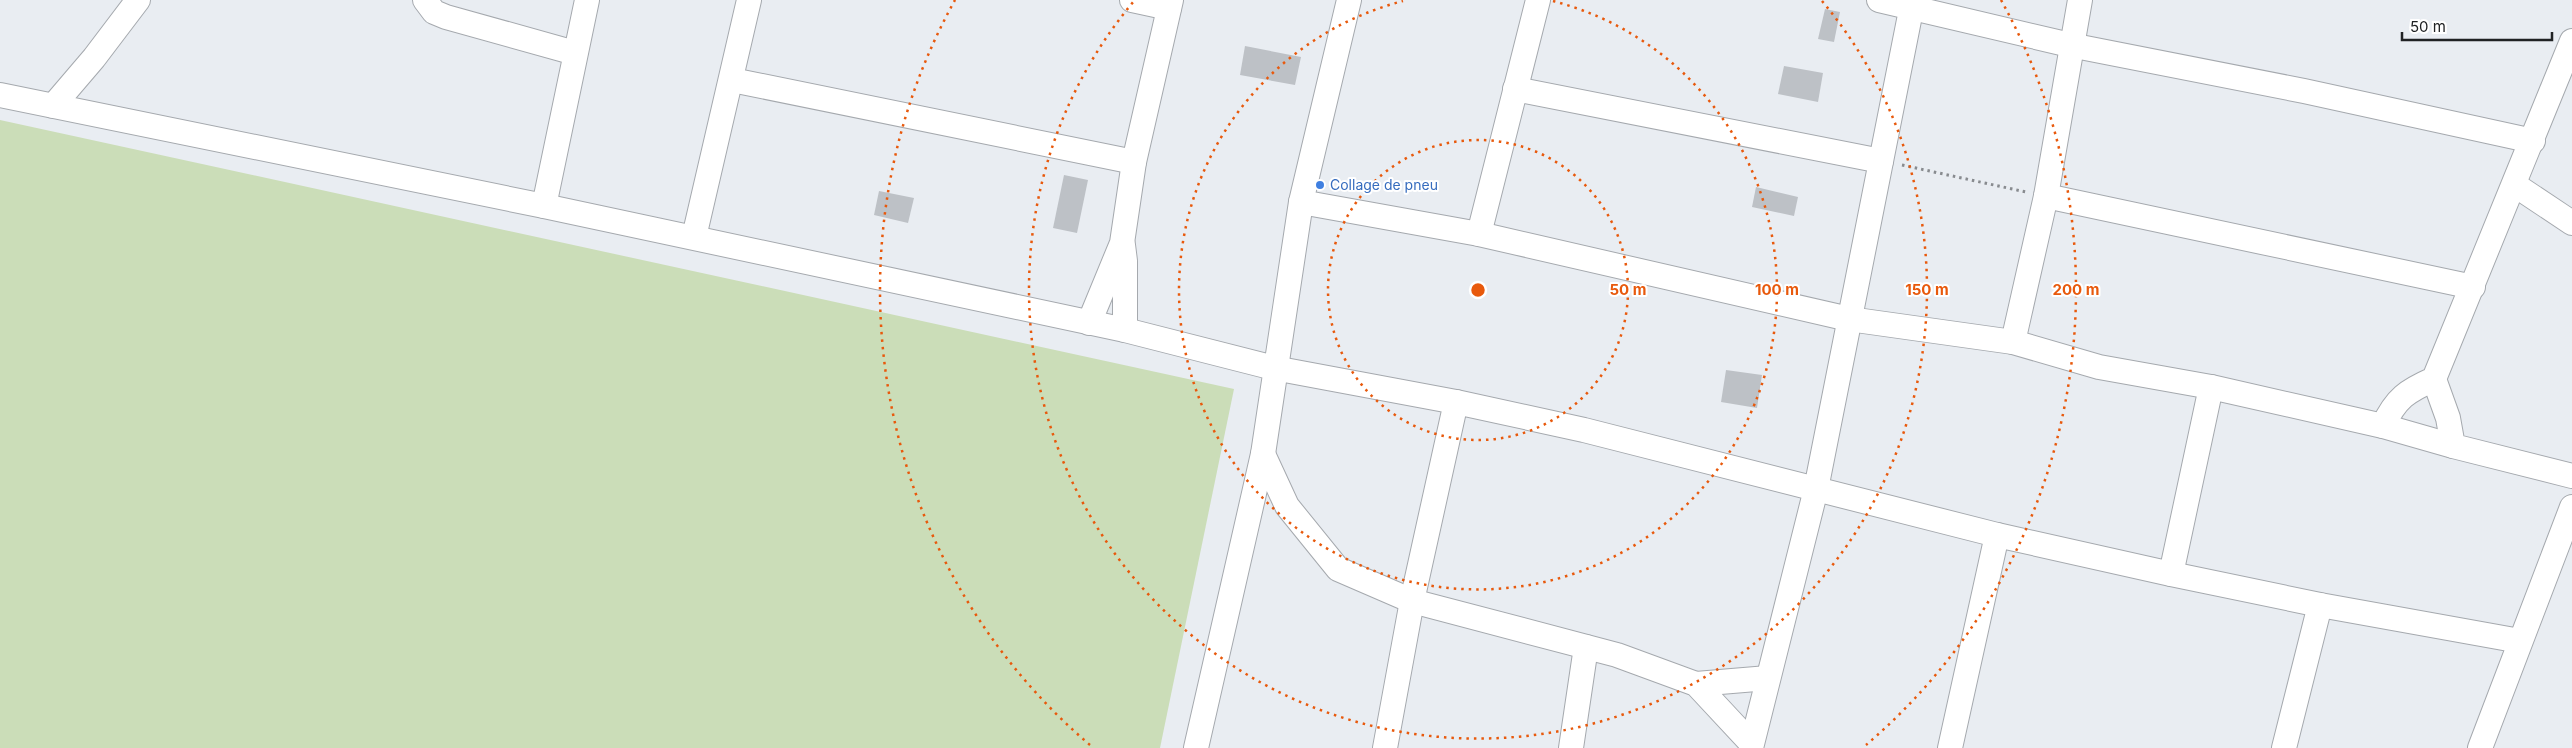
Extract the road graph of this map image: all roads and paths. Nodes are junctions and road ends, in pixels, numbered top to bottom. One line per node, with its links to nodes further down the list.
1 (138, 0): 18 (street)
2 (425, 0): 14 (street)
3 (587, 0): 14 (street)
4 (749, 0): 15 (street)
5 (1132, 0): 11 (street)
6 (1349, 0): 24 (street)
7 (1538, 0): 16 (street)
8 (1880, 0): 10 (street)
9 (2080, 0): 13 (street)
10 (1912, 3): 13 (street); 20 (street)
11 (1170, 4): 21 (street)
12 (2572, 41): 19 (street)
13 (2070, 46): 19 (street); 23 (street)
14 (575, 53): 25 (street)
15 (732, 80): 21 (street); 28 (street)
16 (1516, 89): 20 (street); 27 (street)
17 (0, 96): 18 (street)
18 (53, 106): 25 (street)
19 (2532, 141): 22 (street)
20 (1881, 161): 23 (path); 31 (street)
21 (1134, 162): 29 (street)
22 (2515, 185): 26 (street); 30 (street)
23 (2046, 196): 30 (street); 34 (street)
24 (1301, 202): 27 (street); 35 (street)
25 (544, 206): 28 (street)
26 (2572, 223)
27 (1479, 234): 31 (street)
28 (694, 237): 32 (street)
29 (1122, 243): 32 (street); 33 (street)
30 (2473, 287): 36 (street)
31 (1849, 318): 34 (street); 43 (street)
32 (1089, 322): 33 (street)
33 (1126, 330): 35 (street)
34 (2013, 342): 37 (street)
35 (1274, 368): 38 (street); 41 (street)
36 (2434, 379): 39 (street); 40 (street)
37 (2211, 387): 39 (street); 46 (street)
38 (1456, 402): 43 (street); 47 (street)
39 (2383, 426): 40 (street)
40 (2453, 446): 42 (street)
41 (1263, 454): 47 (street); 54 (street)
42 (2572, 476)
43 (1816, 489): 45 (street); 51 (street)
44 (2572, 507): 49 (street)
45 (1998, 535): 46 (street); 57 (street)
46 (2170, 574): 48 (street)
47 (1412, 601): 50 (street); 55 (street)
48 (2320, 605): 49 (street); 58 (street)
49 (2520, 641): 59 (street)
50 (1586, 647): 52 (street); 56 (street)
51 (1768, 678): 52 (street); 53 (street)
52 (1696, 684): 53 (street)
53 (1751, 746)
54 (1196, 748)
55 (1385, 748)
56 (1571, 748)
57 (1950, 748)
58 (2284, 748)
59 (2480, 748)

